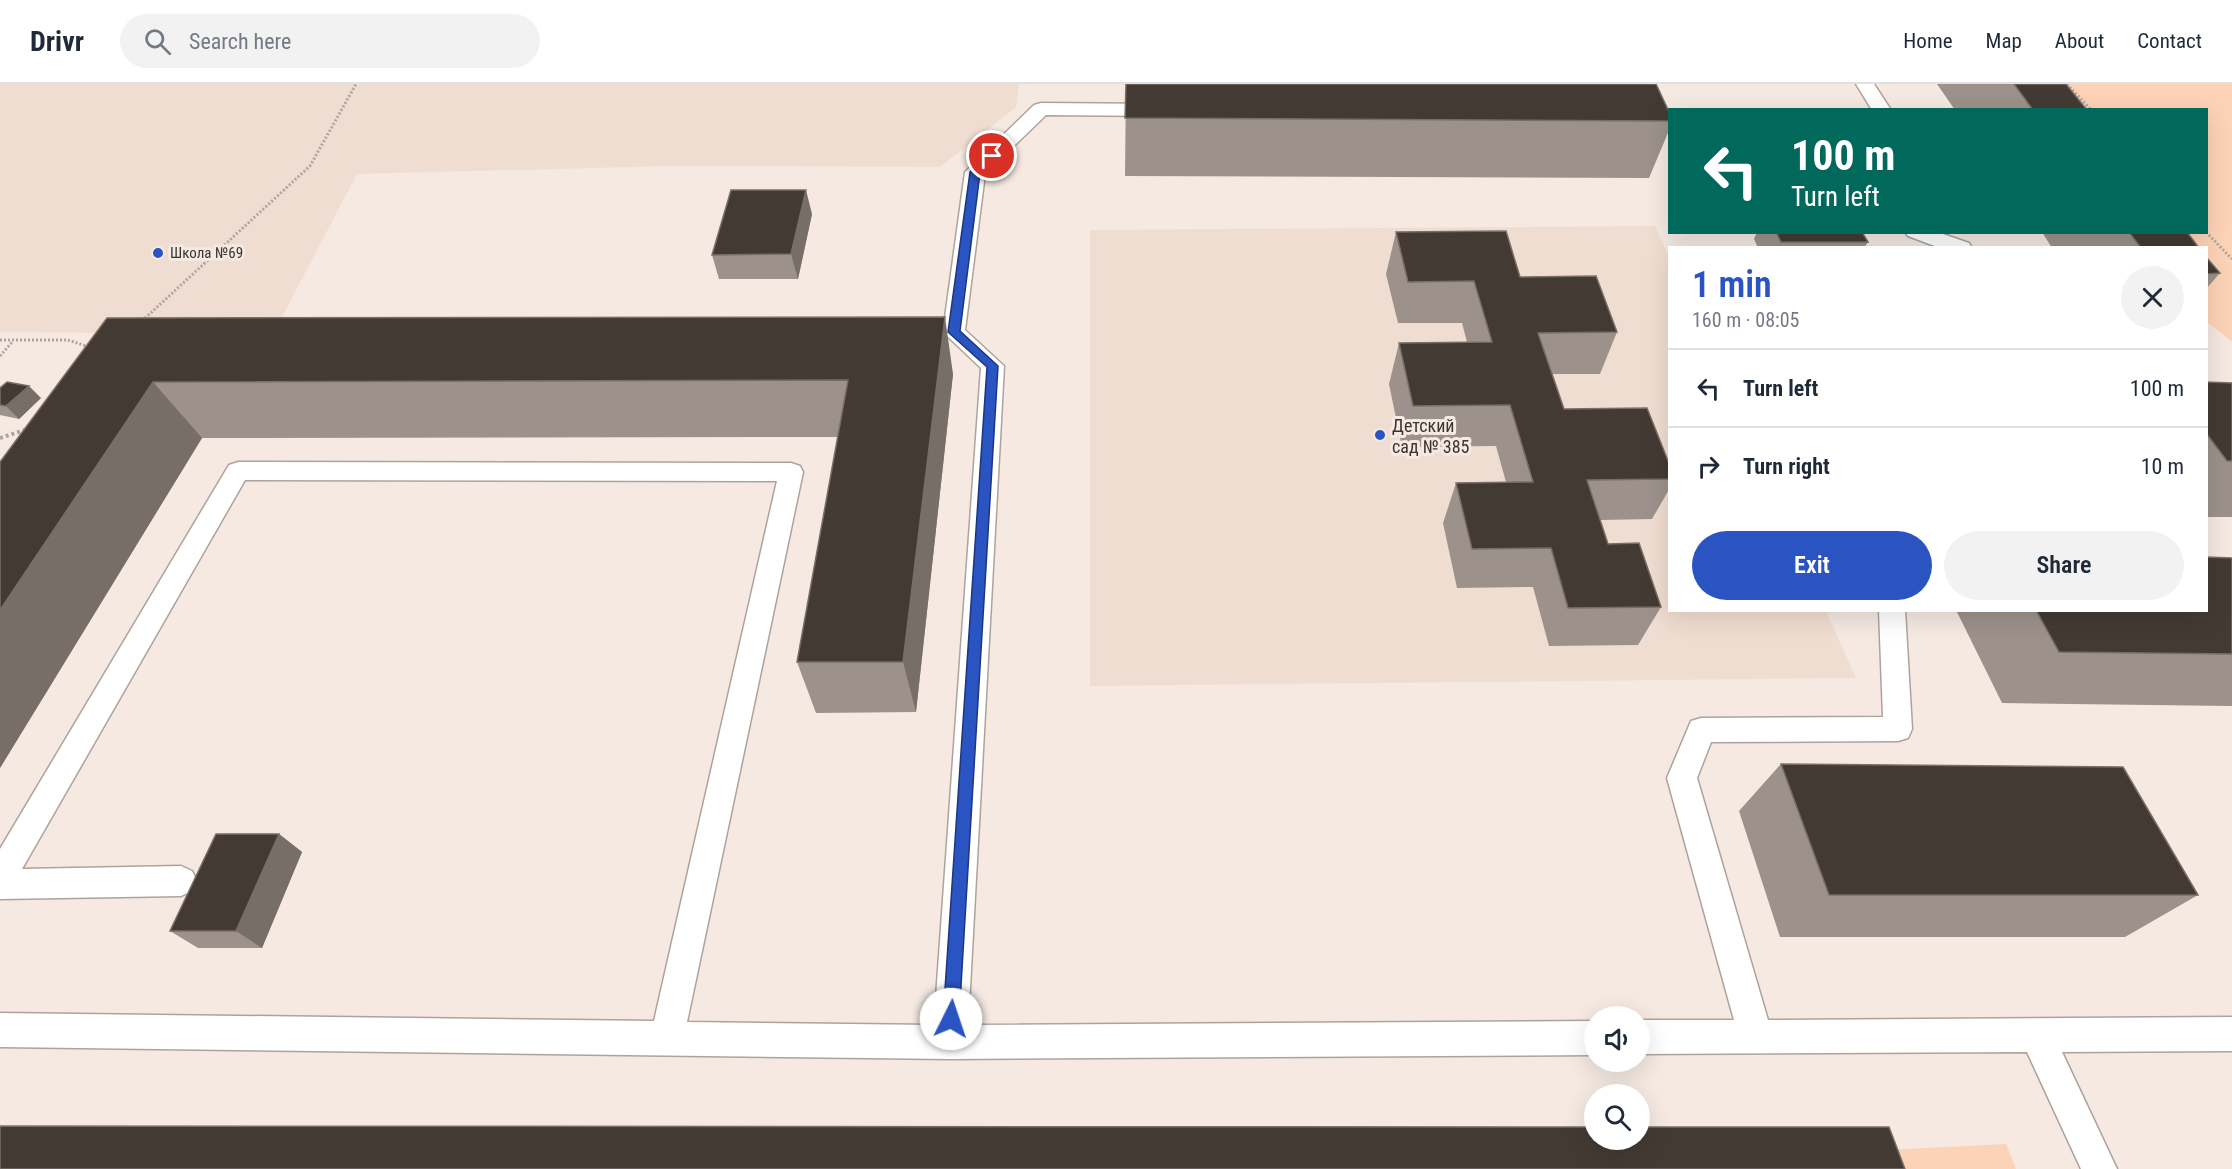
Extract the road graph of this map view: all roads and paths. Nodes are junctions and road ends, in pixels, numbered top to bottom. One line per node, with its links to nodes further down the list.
1 (356, 84): 11 (path)
2 (1865, 84): 4 (lane)
3 (2067, 84): 5 (path)
4 (1881, 108)
5 (2089, 108)
6 (1186, 110): 29 (lane)
7 (1921, 234): 9 (lane)
8 (2208, 234): 10 (path)
9 (1956, 246)
10 (2232, 259)
11 (138, 325)
12 (0, 340): 13 (path)
13 (13, 340): 14 (path); 15 (path)
14 (97, 350)
15 (0, 356)
16 (37, 426): 17 (path)
17 (0, 438)
18 (1892, 612): 25 (lane)
19 (0, 878): 27 (lane)
20 (182, 881): 21 (lane)
21 (0, 884)
22 (0, 1030): 27 (lane)
23 (2232, 1034): 24 (lane)
24 (2037, 1035): 25 (lane); 30 (lane)
25 (1756, 1036): 26 (lane)
26 (1650, 1037)
27 (668, 1038): 29 (lane)
28 (1584, 1038): 29 (lane)
29 (950, 1042)
30 (2099, 1169)

